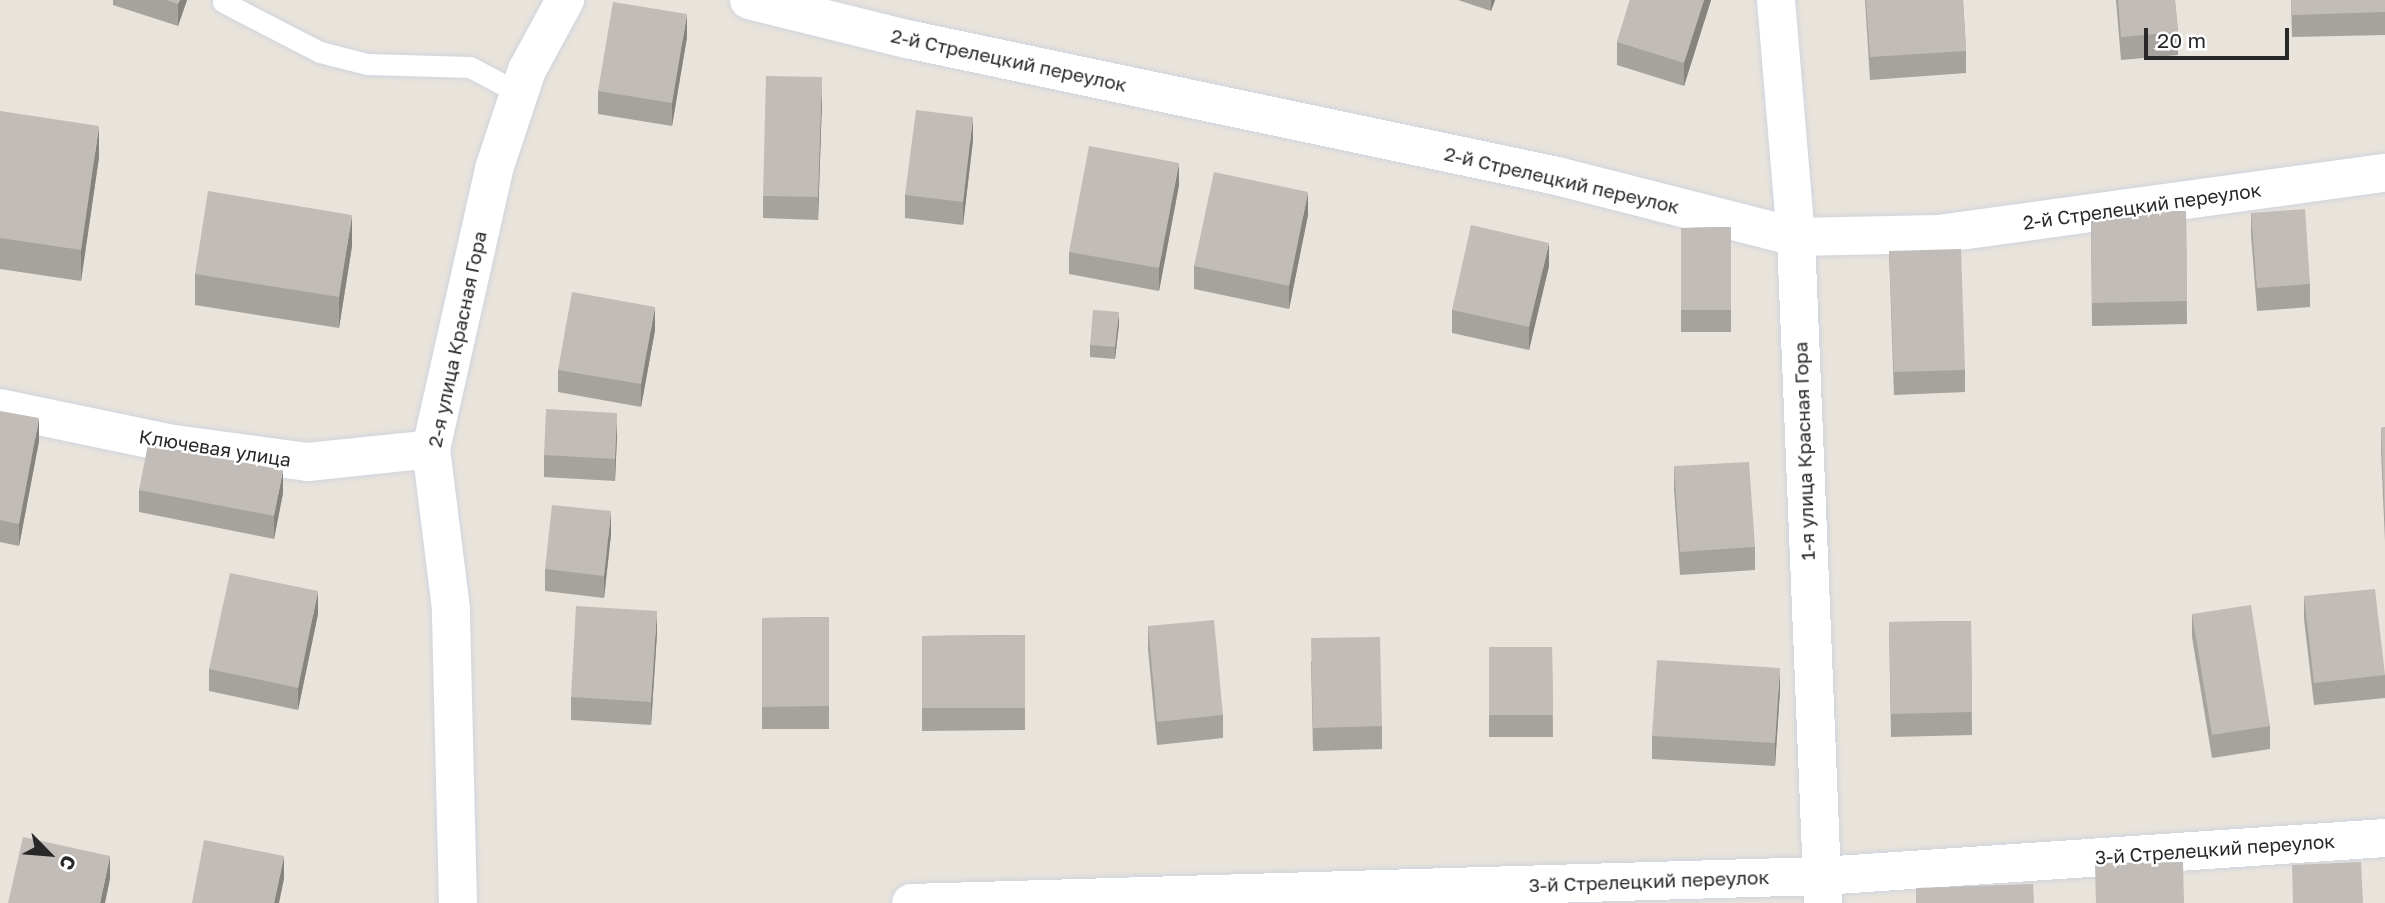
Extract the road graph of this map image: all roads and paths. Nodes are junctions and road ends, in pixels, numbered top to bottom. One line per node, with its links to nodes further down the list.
1 (565, 0): 5 (street, 2-я улица Красная Гора)
2 (749, 0): 7 (street, 2-й Стрелецкий переулок)
3 (1776, 0): 7 (street, 1-я улица Красная Гора)
4 (223, 2): 5 (lane)
5 (519, 93): 9 (street, 2-я улица Красная Гора)
6 (2385, 173): 7 (street, 2-й Стрелецкий переулок)
7 (1796, 237): 11 (street, 1-я улица Красная Гора)
8 (0, 408): 9 (street, Ключевая улица)
9 (431, 449): 12 (street, 2-я улица Красная Гора)
10 (2385, 838): 11 (street, 3-й Стрелецкий переулок)
11 (1822, 889): 13 (street, 3-й Стрелецкий переулок)
12 (458, 903)
13 (911, 903)

